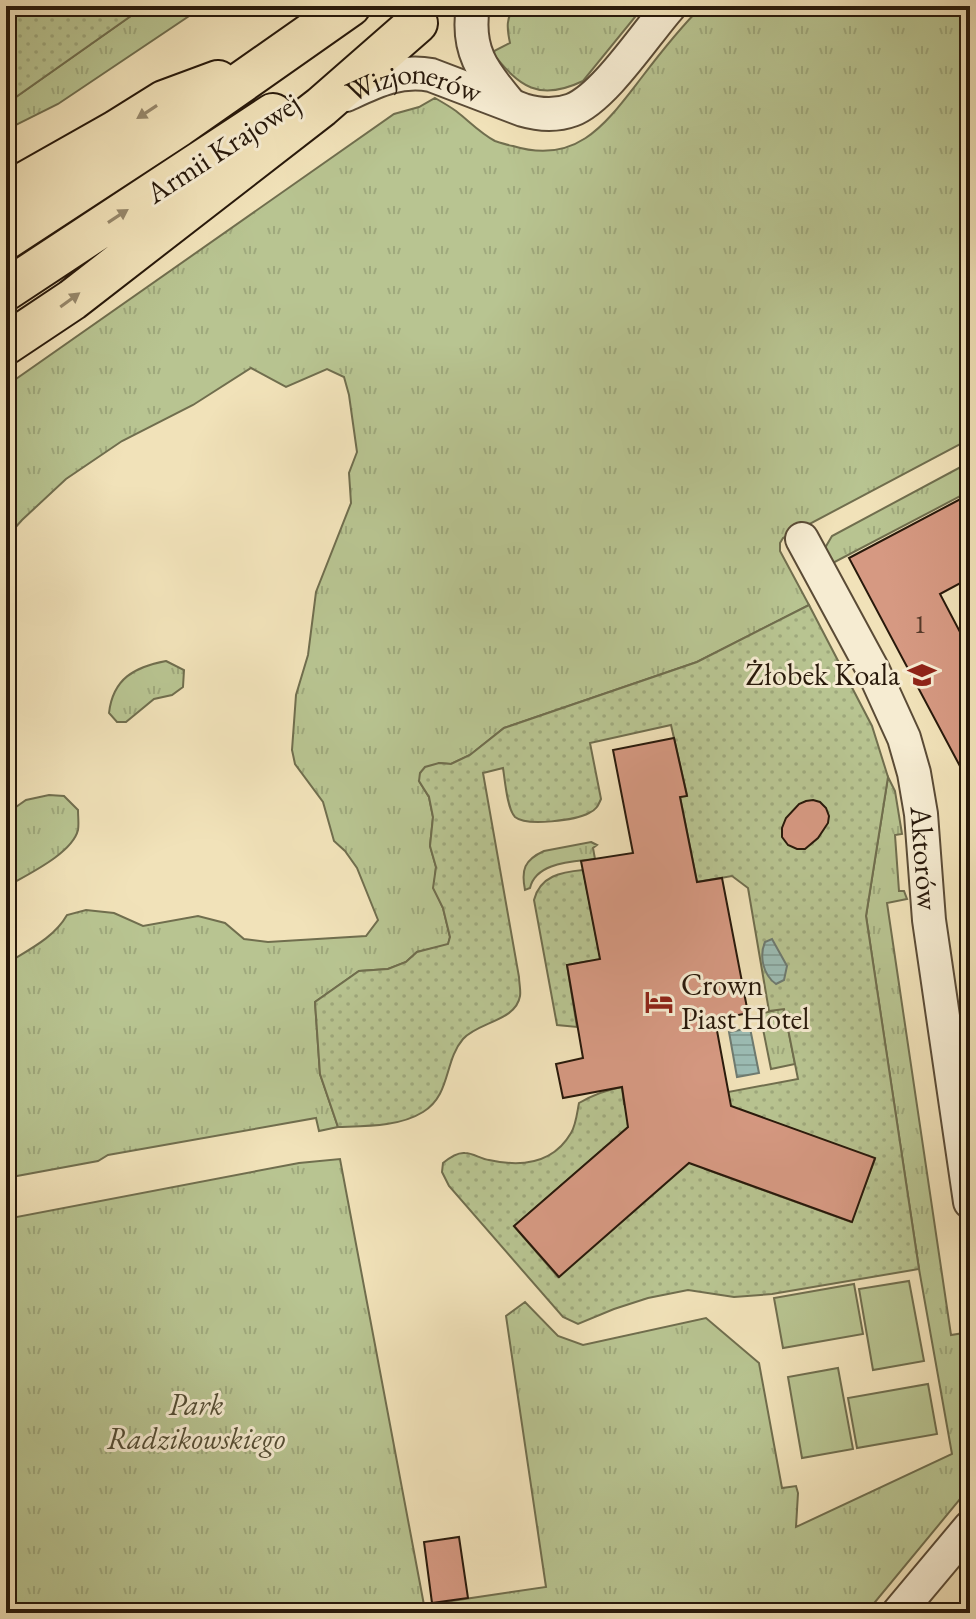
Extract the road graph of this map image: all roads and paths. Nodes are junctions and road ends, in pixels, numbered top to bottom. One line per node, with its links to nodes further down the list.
1 (350, 6): 5 (main road, Armii Krajowej)
2 (473, 6): 6 (street, Wizjonerów)
3 (670, 6): 6 (street, Wizjonerów)
4 (428, 14): 7 (main road); 10 (main road, Armii Krajowej, one-way to 4)
5 (270, 61): 8 (main road, one-way to 8); 9 (main road, Armii Krajowej)
6 (510, 104): 7 (street, Wizjonerów)
7 (321, 107): 11 (main road, one-way to 7)
8 (6, 193)
9 (6, 239)
10 (6, 290)
11 (6, 344)
12 (802, 539): 13 (street, Aktorów)
13 (970, 1202)
14 (970, 1527): 15 (street)
15 (898, 1613)

